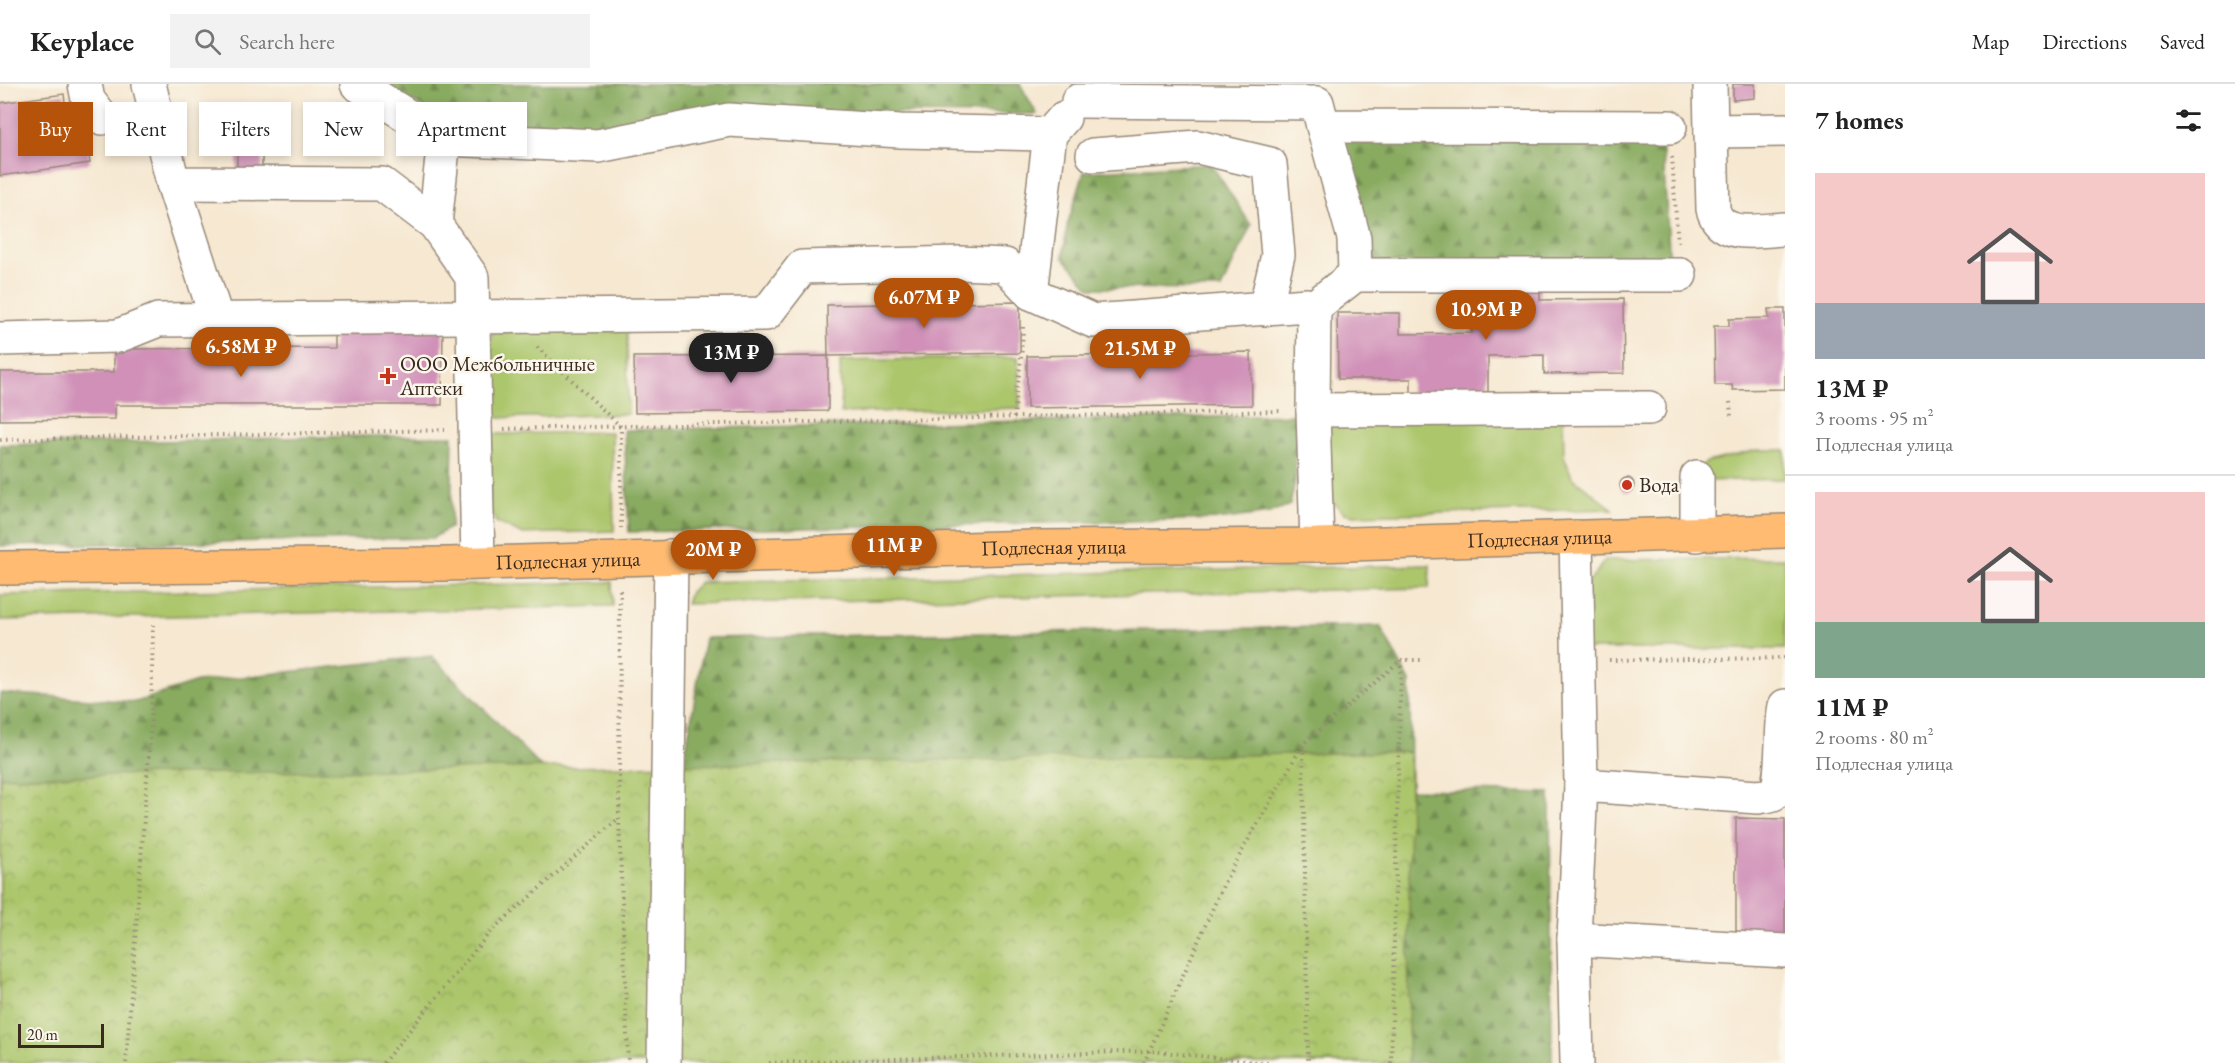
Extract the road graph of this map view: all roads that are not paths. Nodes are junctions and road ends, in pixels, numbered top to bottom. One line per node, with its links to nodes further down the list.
1 (85, 84): 7 (street)
2 (149, 84): 16 (street)
3 (357, 84): 6 (street)
4 (1710, 84): 11 (street)
5 (1078, 92): 8 (street); 12 (street)
6 (396, 109)
7 (102, 118)
8 (1323, 126): 9 (street); 19 (street)
9 (1670, 127)
10 (1785, 130): 11 (street)
11 (1711, 132): 18 (street)
12 (1050, 134): 13 (street); 21 (street)
13 (527, 143)
14 (1093, 155): 23 (street)
15 (442, 156): 17 (street)
16 (173, 183): 17 (street); 25 (street)
17 (435, 224): 24 (street)
18 (1785, 229)
19 (1355, 275): 20 (street); 22 (street)
20 (1680, 275)
21 (1027, 306): 23 (street); 24 (street)
22 (1314, 307): 23 (street); 28 (street)
23 (1265, 309)
24 (474, 318): 25 (street); 35 (street)
25 (217, 320): 26 (street)
26 (0, 339)
27 (1649, 408): 28 (street)
28 (1313, 410): 33 (street)
29 (1697, 477): 31 (street)
30 (1785, 531): 31 (main road, Подлесная улица)
31 (1697, 534): 32 (main road, Подлесная улица)
32 (1576, 537): 33 (main road, Подлесная улица); 38 (street)
33 (1317, 545): 34 (main road, Подлесная улица)
34 (671, 556): 35 (main road, Подлесная улица); 41 (street)
35 (478, 562): 36 (main road, Подлесная улица)
36 (0, 568)
37 (1785, 706): 38 (street)
38 (1581, 785): 39 (street)
39 (1574, 939): 40 (street); 42 (street)
40 (1785, 951)
41 (664, 1063)
42 (1577, 1063)

